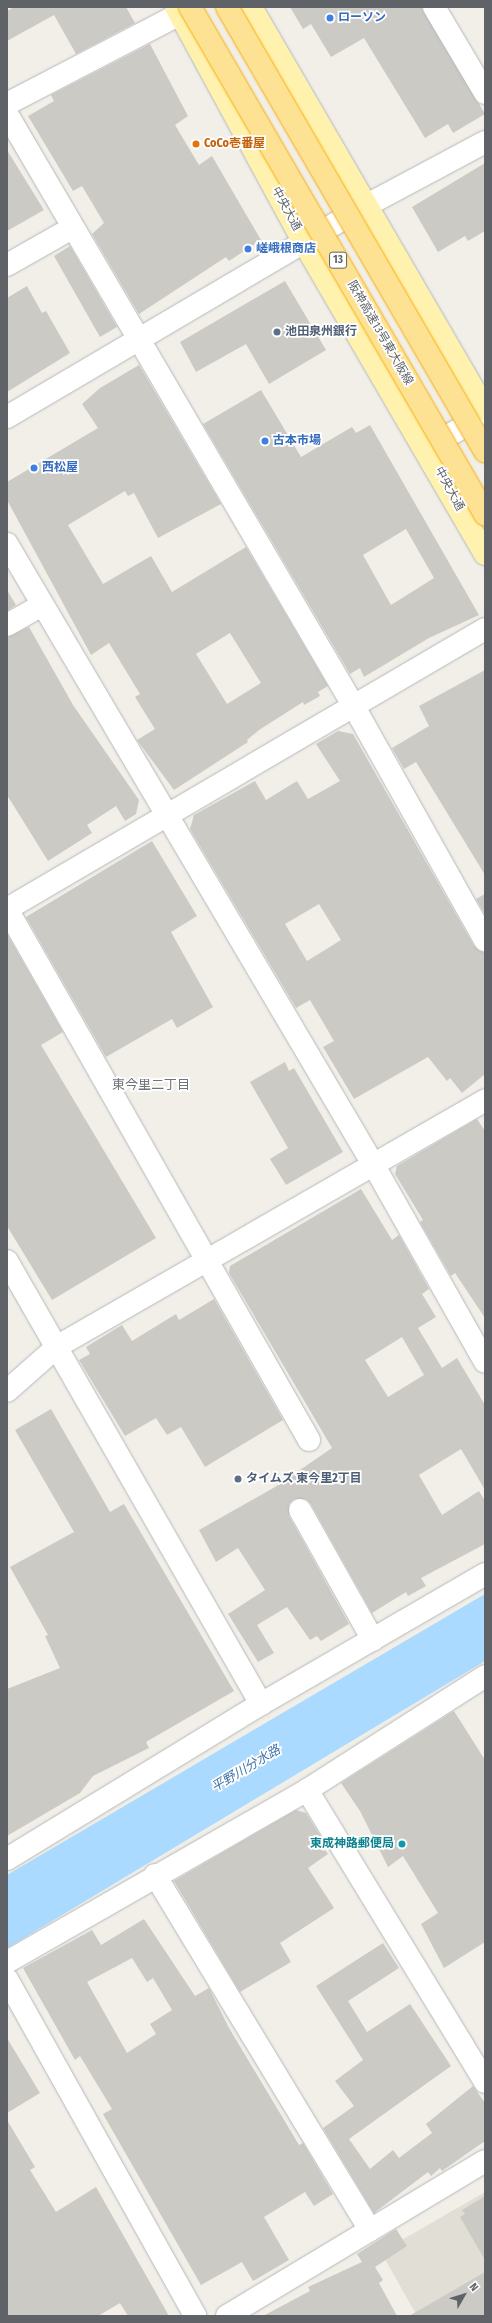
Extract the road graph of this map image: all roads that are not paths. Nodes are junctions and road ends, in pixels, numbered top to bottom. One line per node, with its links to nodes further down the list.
1 (227, 7): 18 (highway, bridge)
2 (251, 7): 9 (main road)
3 (434, 7): 5 (street)
4 (182, 9): 6 (street); 11 (main road, 中央大通); 19 (highway, 阪神高速13号東大阪線 / 13, bridge)
5 (485, 92)
6 (7, 104)
7 (7, 114): 10 (street)
8 (485, 142): 9 (street)
9 (368, 205): 11 (street); 14 (main road)
10 (72, 228): 12 (street); 13 (street)
11 (304, 242): 13 (street); 17 (main road, 中央大通)
12 (7, 265)
13 (141, 340): 16 (street); 25 (street)
14 (485, 409)
15 (485, 415): 17 (street)
16 (7, 417)
17 (426, 448): 21 (main road, 中央大通)
18 (485, 451)
19 (485, 514)
20 (7, 544): 22 (street)
21 (485, 554)
22 (42, 605): 23 (street); 26 (street)
23 (7, 625)
24 (485, 629): 25 (street)
25 (353, 705): 26 (street); 28 (street)
26 (164, 816): 27 (street); 30 (street)
27 (7, 910): 31 (street)
28 (485, 940)
29 (485, 1100): 30 (street)
30 (373, 1164): 31 (street); 34 (street)
31 (208, 1258): 33 (street); 36 (street)
32 (7, 1261): 33 (street)
33 (58, 1346): 35 (street); 41 (street)
34 (485, 1362)
35 (7, 1391)
36 (309, 1440)
37 (300, 1510): 39 (street)
38 (485, 1574): 39 (street)
39 (373, 1640): 41 (street)
40 (485, 1676): 42 (street)
41 (261, 1704): 43 (street)
42 (307, 1790): 44 (street); 47 (street)
43 (7, 1859)
44 (155, 1876): 45 (street); 49 (street)
45 (7, 1962)
46 (7, 1979): 50 (street)
47 (485, 2082)
48 (485, 2161): 49 (street)
49 (370, 2230): 51 (street)
50 (195, 2316)
51 (227, 2316)

